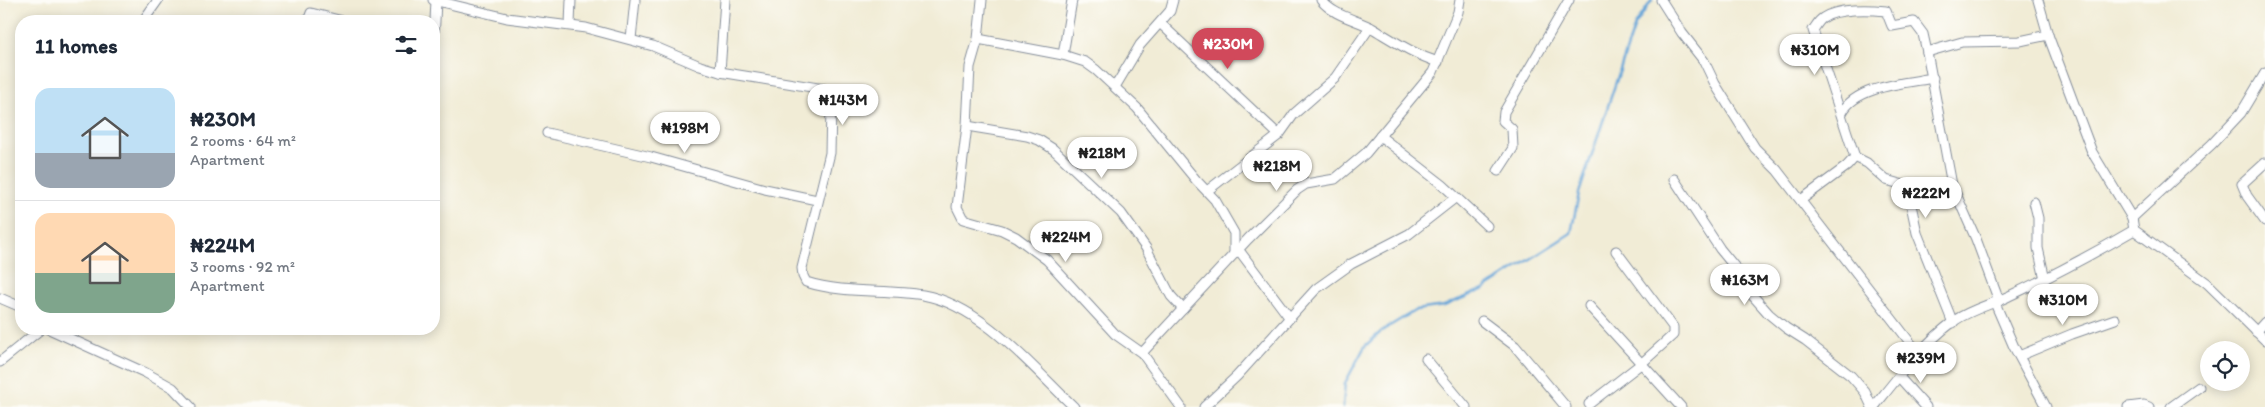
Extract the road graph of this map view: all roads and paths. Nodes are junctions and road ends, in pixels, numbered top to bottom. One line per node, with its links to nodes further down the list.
1 (158, 0): 14 (street)
2 (571, 0): 17 (street)
3 (635, 0): 21 (street)
4 (725, 0): 25 (street)
5 (982, 0): 20 (street)
6 (1072, 0): 23 (street)
7 (1173, 0): 16 (street)
8 (1321, 0): 18 (street)
9 (1460, 0): 24 (street)
10 (1569, 0): 36 (street)
11 (1661, 0): 41 (street)
12 (2038, 0): 19 (street)
13 (434, 1): 15 (street); 17 (street)
14 (147, 15)
15 (434, 15)
16 (1160, 23): 28 (street); 32 (street)
17 (570, 24): 21 (street)
18 (1370, 28): 24 (street); 32 (street)
19 (2048, 35): 22 (street); 43 (street)
20 (978, 38): 23 (street); 30 (street)
21 (631, 39): 25 (street)
22 (1927, 52): 27 (street); 29 (street)
23 (1063, 55): 28 (street)
24 (1438, 62): 33 (street)
25 (720, 72): 40 (street)
26 (2265, 73): 43 (street)
27 (1933, 78): 29 (street); 53 (street)
28 (1114, 87): 38 (street)
29 (1842, 113): 34 (street)
30 (967, 126): 56 (street); 66 (street)
31 (547, 134): 40 (street)
32 (1279, 134): 38 (street)
33 (1380, 136): 39 (street); 48 (street)
34 (1855, 157): 41 (street); 60 (street)
35 (2265, 163): 44 (street)
36 (1498, 171)
37 (1674, 179): 82 (street)
38 (1206, 191): 47 (street)
39 (1455, 198): 45 (street); 57 (street)
40 (817, 200): 76 (street)
41 (1801, 200): 67 (street)
42 (2034, 202): 51 (street)
43 (2132, 218): 46 (street)
44 (2265, 221)
45 (1488, 226)
46 (2134, 230): 51 (street); 62 (street)
47 (1234, 234): 48 (street); 49 (street)
48 (1248, 239): 49 (street)
49 (1236, 251): 56 (street); 57 (street)
50 (1616, 251): 71 (street)
51 (2045, 279): 53 (street)
52 (0, 298): 54 (street)
53 (1997, 302): 60 (street); 68 (street)
54 (15, 304)
55 (1590, 306): 71 (street)
56 (1183, 309): 66 (street)
57 (1289, 317): 78 (street)
58 (2115, 319): 68 (street)
59 (1482, 321): 80 (street)
60 (1953, 322): 67 (street)
61 (2265, 322): 62 (street)
62 (2256, 332): 65 (street)
63 (34, 335): 70 (street)
64 (62, 335): 75 (street)
65 (2265, 340)
66 (1142, 353): 77 (street)
67 (1919, 354): 72 (street)
68 (2019, 356): 84 (street)
69 (1426, 359): 79 (street)
70 (0, 362)
71 (1642, 363): 74 (street); 81 (street)
72 (1899, 377): 82 (street); 83 (street)
73 (2199, 387): 87 (street)
74 (1589, 404)
75 (191, 407)
76 (1074, 407)
77 (1181, 407)
78 (1204, 407)
79 (1466, 407)
80 (1566, 407)
81 (1681, 407)
82 (1873, 407)
83 (1926, 407)
84 (2046, 407)
85 (2128, 407): 86 (street)
86 (2149, 407)
87 (2170, 407)

